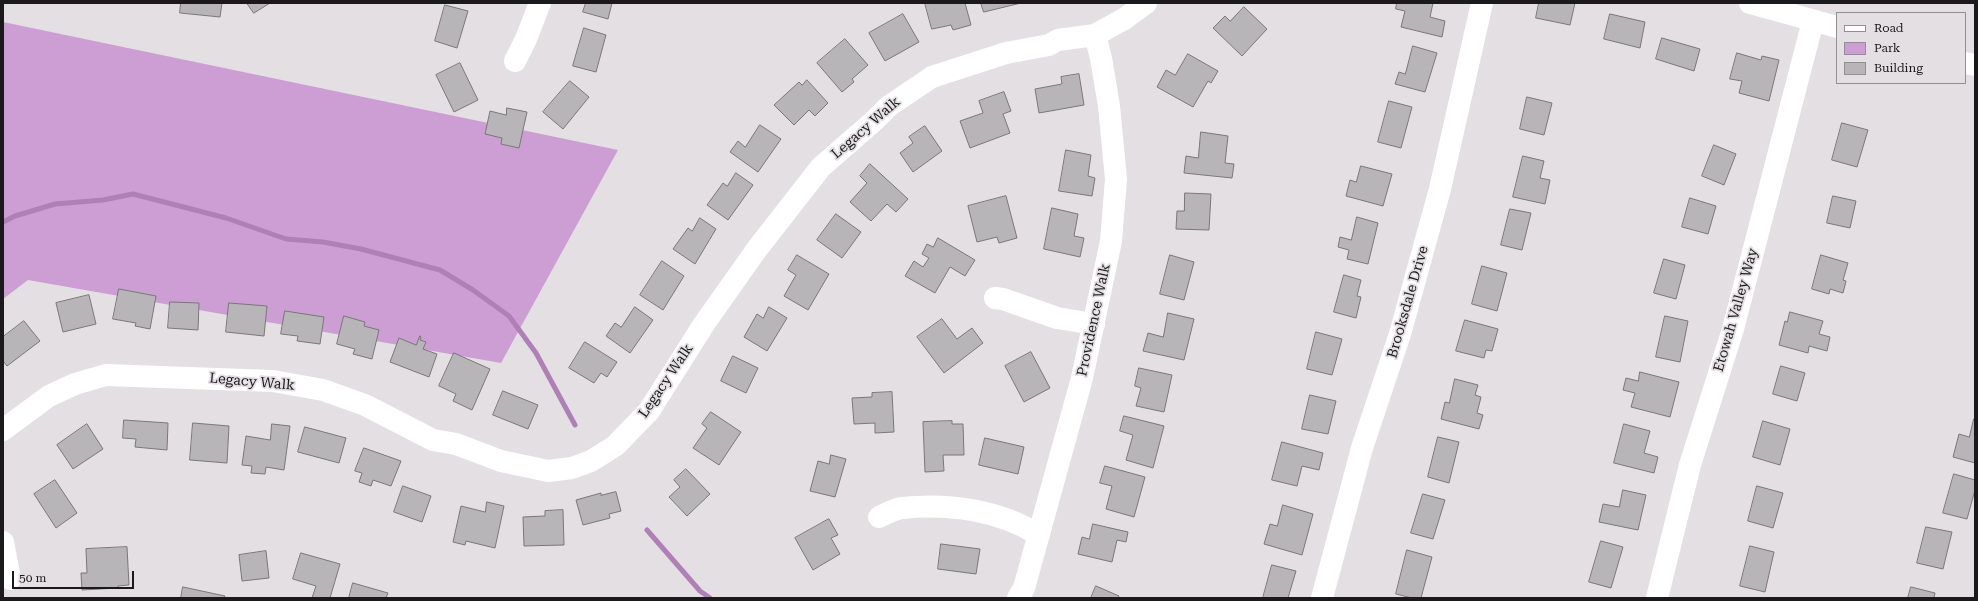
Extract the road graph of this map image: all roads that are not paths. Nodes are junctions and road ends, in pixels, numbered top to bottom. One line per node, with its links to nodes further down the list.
1 (540, 3): 8 (street)
2 (1146, 3): 7 (street, Legacy Walk)
3 (1482, 3): 17 (street, Brooksdale Drive)
4 (1750, 3): 5 (street)
5 (1813, 21): 6 (street); 18 (street, Etowah Valley Way)
6 (1836, 27)
7 (1095, 35): 10 (street, Providence Walk); 11 (street, Legacy Walk)
8 (515, 61)
9 (995, 298): 10 (street)
10 (1094, 324): 13 (street, Providence Walk)
11 (3, 430)
12 (878, 516): 13 (street)
13 (1039, 535): 16 (street, Providence Walk)
14 (3, 542): 15 (street)
15 (10, 579)
16 (1018, 598)
17 (1322, 598)
18 (1657, 598)

